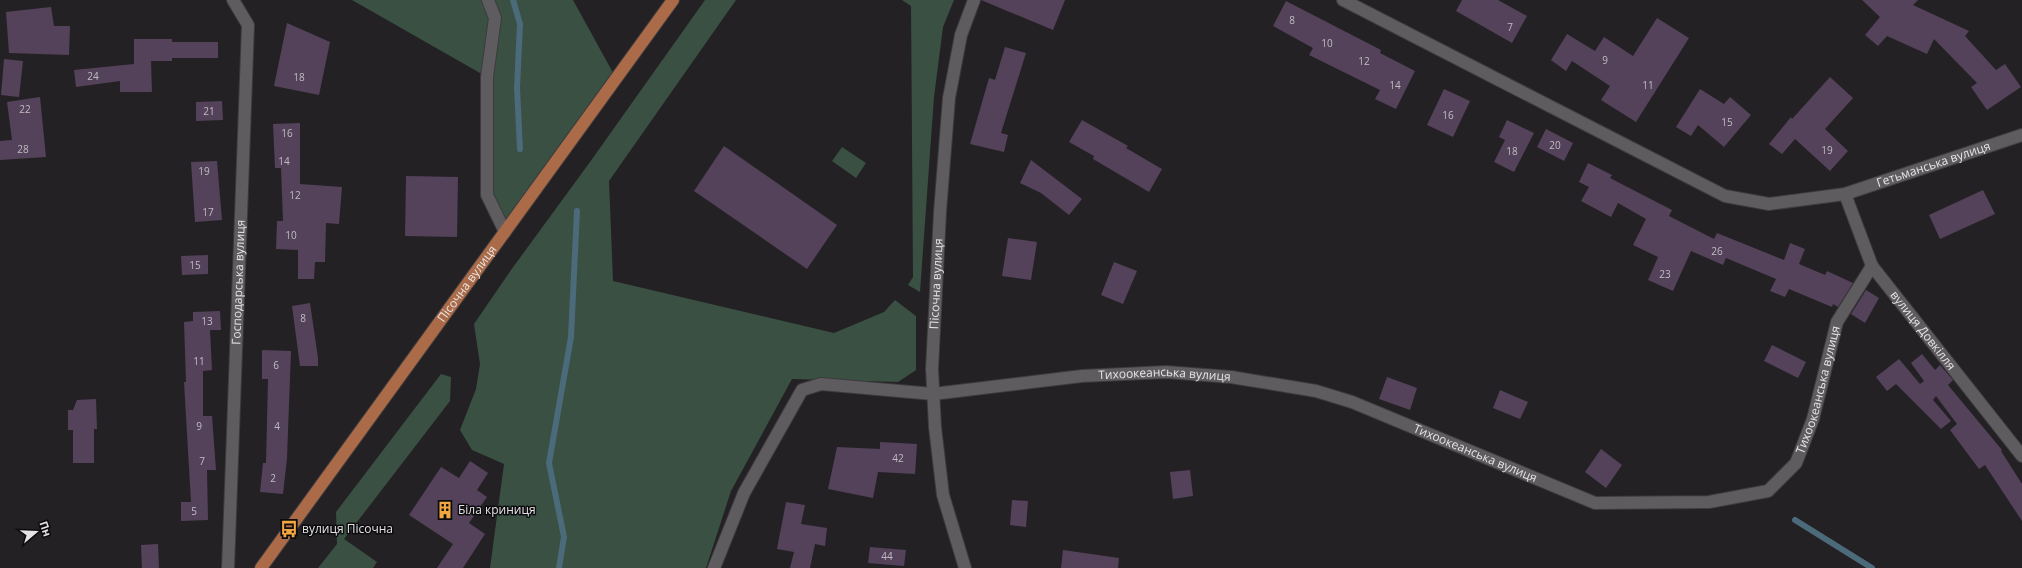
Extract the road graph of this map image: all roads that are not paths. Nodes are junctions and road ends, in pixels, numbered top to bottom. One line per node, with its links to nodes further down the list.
1 (233, 0): 12 (street, Господарська вулиця)
2 (488, 0): 8 (street)
3 (673, 0): 8 (main road, Пісочна вулиця)
4 (974, 0): 10 (street, Пісочна вулиця)
5 (1344, 0): 7 (street, Гетьманська вулиця)
6 (2022, 135): 7 (street, Гетьманська вулиця)
7 (1844, 194): 9 (street, вулиця Довкілля)
8 (505, 232): 13 (main road, Пісочна вулиця)
9 (1872, 266): 10 (street, Тихоокеанська вулиця); 11 (street, вулиця Довкілля)
10 (933, 394): 14 (street, Тихоокеанська вулиця); 15 (street, Пісочна вулиця)
11 (2022, 456)
12 (228, 568)
13 (261, 568)
14 (714, 568)
15 (965, 568)

